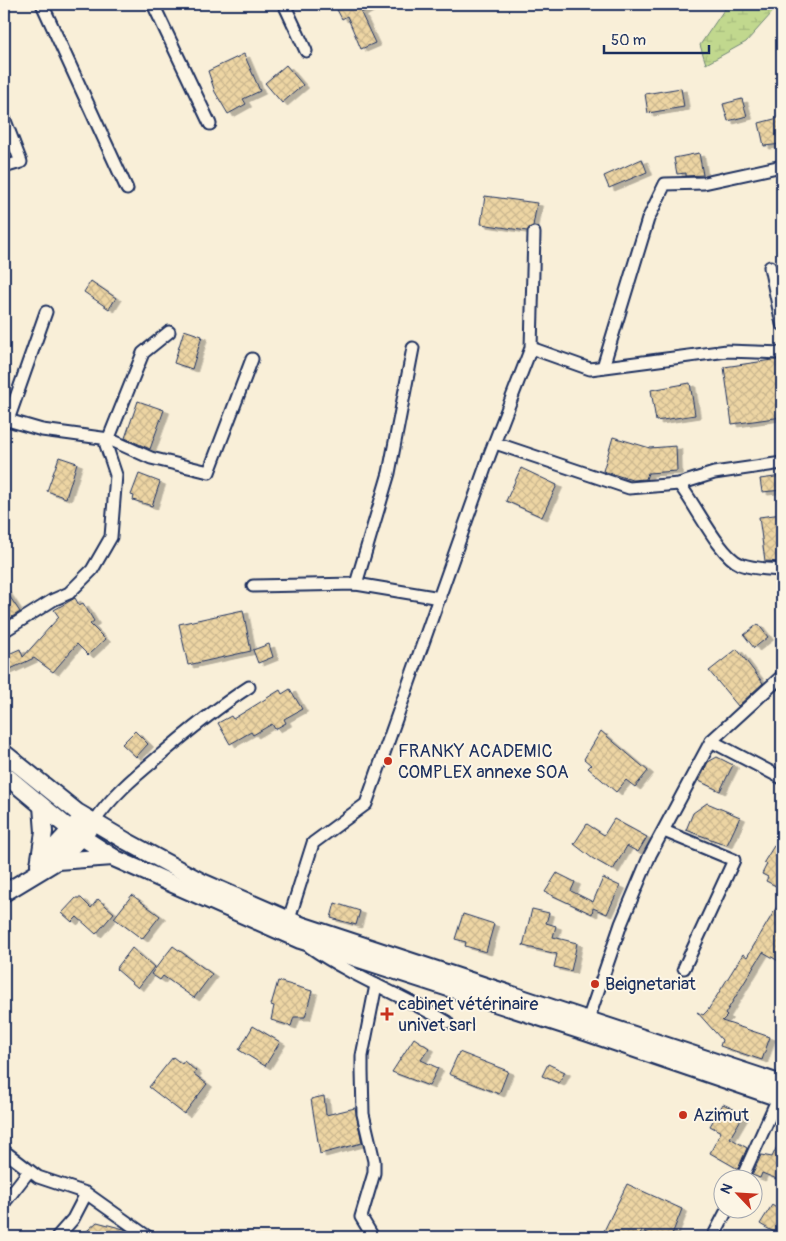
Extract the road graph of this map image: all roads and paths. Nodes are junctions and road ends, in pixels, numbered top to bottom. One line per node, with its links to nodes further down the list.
1 (42, 4): 9 (street)
2 (153, 4): 6 (street)
3 (284, 4): 4 (street)
4 (306, 52)
5 (4, 118): 8 (street)
6 (210, 124)
7 (782, 166): 19 (street)
8 (4, 167)
9 (127, 189)
10 (534, 234): 16 (street)
11 (770, 267): 13 (street)
12 (46, 312): 20 (street)
13 (782, 324)
14 (169, 332): 21 (street)
15 (413, 348): 26 (street)
16 (531, 348): 19 (street); 22 (street)
17 (782, 353): 19 (street)
18 (252, 359): 21 (street)
19 (602, 367)
20 (6, 420): 21 (street)
21 (109, 439): 29 (street)
22 (495, 443): 24 (street); 28 (street)
23 (782, 463): 24 (street)
24 (679, 484): 25 (street)
25 (782, 570)
26 (356, 584): 27 (street); 28 (street)
27 (253, 586)
28 (440, 598): 44 (street)
29 (4, 631)
30 (782, 676): 32 (street)
31 (249, 687): 37 (street)
32 (711, 741): 35 (street); 38 (street)
33 (4, 752): 37 (main road)
34 (4, 774): 36 (main road)
35 (782, 778)
36 (42, 806): 39 (main road); 42 (main road)
37 (89, 818): 39 (main road); 44 (main road)
38 (664, 831): 46 (street); 48 (street)
39 (76, 834): 40 (main road); 41 (main road); 42 (main road)
40 (113, 857): 41 (main road); 45 (main road)
41 (57, 861): 42 (main road)
42 (36, 869): 43 (main road)
43 (4, 893)
44 (289, 919): 48 (main road)
45 (300, 940): 47 (street); 50 (main road)
46 (684, 968)
47 (376, 985): 49 (street); 59 (street)
48 (588, 1020): 50 (main road)
49 (447, 1022)
50 (781, 1094): 52 (street)
51 (4, 1151): 53 (street)
52 (747, 1168)
53 (28, 1171): 54 (street); 55 (street)
54 (86, 1194): 57 (street); 58 (street)
55 (4, 1203)
56 (723, 1218): 60 (street)
57 (57, 1237)
58 (148, 1237)
59 (372, 1237)
60 (713, 1237)

